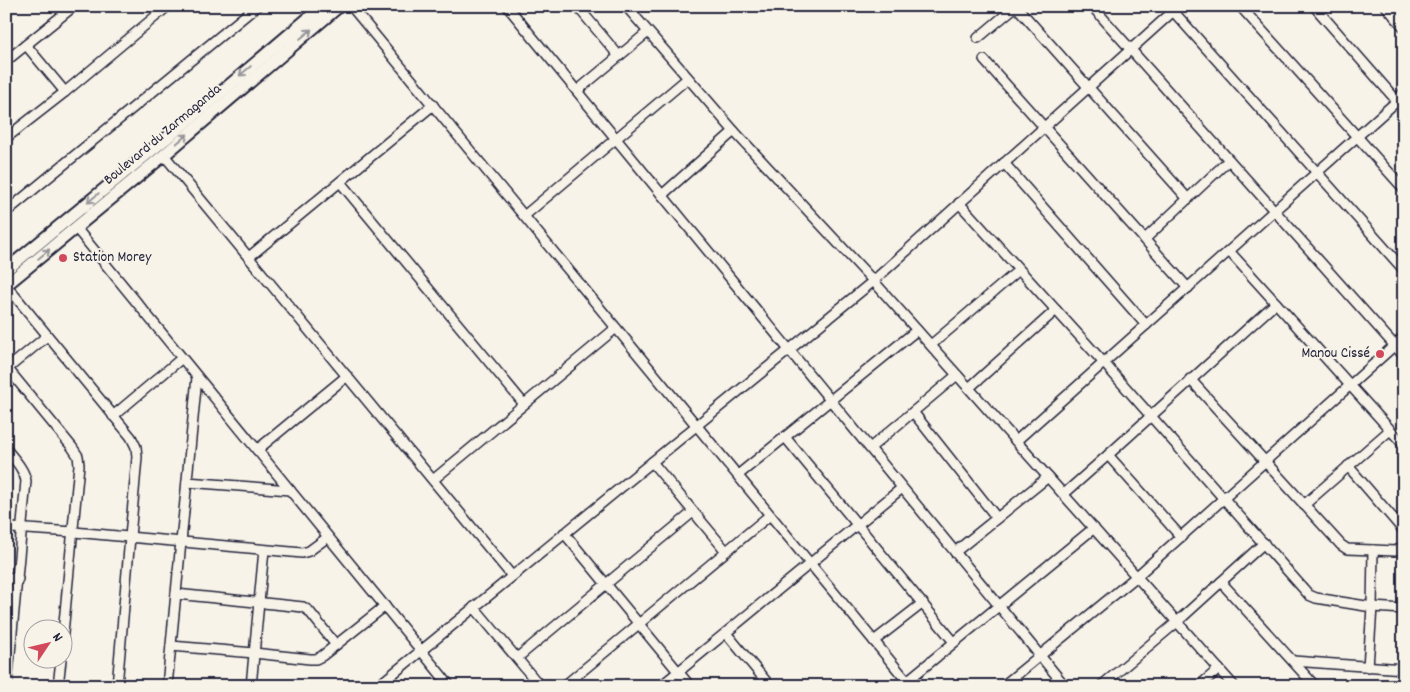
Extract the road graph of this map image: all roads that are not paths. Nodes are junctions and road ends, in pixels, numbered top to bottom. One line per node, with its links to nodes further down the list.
1 (74, 6): 21 (street)
2 (168, 6): 29 (street)
3 (323, 6): 55 (main road, Boulevard du Zarmaganda, one-way to 55)
4 (339, 6): 39 (main road, Boulevard du Zarmaganda, one-way to 4)
5 (351, 6): 32 (street)
6 (507, 6): 28 (street)
7 (577, 6): 23 (street)
8 (626, 6): 19 (street)
9 (1016, 6): 20 (street); 27 (street)
10 (1092, 6): 22 (street)
11 (1240, 6): 36 (street)
12 (1314, 6): 31 (street)
13 (1386, 6): 17 (street)
14 (254, 7): 49 (street)
15 (1176, 9): 22 (street); 42 (street)
16 (1404, 9): 17 (street)
17 (1395, 17): 18 (street)
18 (1404, 27)
19 (648, 32): 23 (street); 26 (street)
20 (978, 38)
21 (26, 45): 24 (street); 29 (street)
22 (1131, 50): 27 (street); 40 (street)
23 (619, 56): 28 (street)
24 (6, 60)
25 (984, 60): 34 (street)
26 (688, 78): 35 (street); 38 (street)
27 (1088, 88): 34 (street); 46 (street)
28 (577, 91): 38 (street)
29 (65, 92): 37 (street)
30 (1404, 92): 31 (street)
31 (1397, 101): 33 (street); 36 (street)
32 (433, 105): 43 (street); 50 (street)
33 (1404, 108)
34 (1044, 127): 41 (street); 52 (street)
35 (734, 131): 45 (street); 58 (street)
36 (1357, 137): 42 (street); 44 (street)
37 (6, 138)
38 (616, 138): 45 (street); 50 (street)
39 (164, 155): 51 (main road, Boulevard du Zarmaganda); 54 (street)
40 (1229, 160): 46 (street); 48 (street)
41 (1004, 164): 47 (street); 63 (street)
42 (1317, 173): 48 (street); 57 (street)
43 (340, 182): 54 (street); 82 (street)
44 (1404, 188)
45 (662, 195): 70 (street)
46 (1188, 199): 52 (street)
47 (959, 203): 56 (street); 58 (street)
48 (1274, 211): 53 (street); 69 (street)
49 (6, 212)
50 (524, 216): 64 (street)
51 (76, 228): 59 (main road, Boulevard du Zarmaganda, one-way to 51); 72 (street)
52 (1144, 240): 60 (street)
53 (1229, 251): 60 (street); 61 (street)
54 (249, 257): 76 (street)
55 (6, 270)
56 (1019, 270): 62 (street); 68 (street)
57 (1404, 270)
58 (873, 281): 65 (street); 70 (street)
59 (6, 285): 66 (street)
60 (1188, 288): 63 (street)
61 (1276, 302): 78 (street); 79 (street)
62 (1056, 310): 73 (street); 80 (street)
63 (1146, 326): 73 (street)
64 (616, 328): 82 (street); 86 (street)
65 (917, 330): 68 (street); 81 (street)
66 (47, 336): 74 (street); 84 (street)
67 (1404, 336): 69 (street)
68 (931, 345): 75 (street)
69 (1394, 345): 71 (street); 79 (street)
70 (789, 349): 81 (street); 86 (street)
71 (1404, 356)
72 (182, 358): 77 (street); 84 (street)
73 (1104, 362): 85 (street); 89 (street)
74 (7, 369): 115 (street)
75 (958, 375): 80 (street); 83 (street)
76 (347, 376): 93 (street); 100 (street)
77 (197, 377): 93 (street); 101 (street)
78 (1190, 379): 85 (street); 96 (street)
79 (1350, 385): 87 (street); 96 (street)
80 (969, 388): 89 (street)
81 (831, 400): 88 (street); 91 (street)
82 (524, 404): 100 (street)
83 (913, 412): 91 (street); 109 (street)
84 (113, 416): 119 (street)
85 (1151, 416): 94 (street); 105 (street)
86 (696, 425): 95 (street); 98 (street)
87 (1390, 430): 90 (street); 97 (street)
88 (785, 437): 98 (street); 110 (street)
89 (1016, 441): 99 (street)
90 (1404, 445)
91 (870, 448): 102 (street)
92 (6, 449): 113 (street)
93 (257, 450): 103 (street)
94 (1108, 456): 104 (street); 118 (street)
95 (652, 462): 107 (street); 116 (street)
96 (1265, 462): 105 (street); 106 (street)
97 (1348, 466): 106 (street); 114 (street)
98 (738, 475): 108 (street)
99 (1048, 477): 104 (street); 109 (street)
100 (432, 480): 128 (street)
101 (187, 482): 103 (street); 120 (street)
102 (902, 488): 110 (street); 126 (street)
103 (290, 490): 117 (street)
104 (1064, 494): 112 (street)
105 (1224, 498): 118 (street); 121 (street)
106 (1304, 504): 124 (street)
107 (693, 512): 125 (street); 133 (street)
108 (770, 515): 125 (street); 127 (street)
109 (997, 518): 126 (street)
110 (858, 524): 127 (street); 136 (street)
111 (6, 526): 113 (street)
112 (1094, 528): 129 (street); 138 (street)
113 (22, 529): 115 (street); 131 (street)
114 (1404, 531)
115 (74, 532): 119 (street); 142 (street)
116 (564, 533): 128 (street); 133 (street)
117 (328, 537): 123 (street); 137 (street)
118 (1181, 537): 129 (street)
119 (130, 538): 120 (street); 164 (street)
120 (182, 543): 123 (street); 134 (street)
121 (1264, 543): 132 (street); 140 (street)
122 (1404, 547): 124 (street)
123 (264, 550): 135 (street)
124 (1373, 550): 140 (street)
125 (726, 551): 144 (street)
126 (955, 552): 138 (street)
127 (810, 564): 146 (street); 147 (street)
128 (512, 576): 139 (street)
129 (1137, 576): 143 (street); 153 (street)
130 (6, 577): 131 (street)
131 (18, 579): 145 (street)
132 (1221, 582): 143 (street); 155 (street)
133 (606, 584): 144 (street); 154 (street)
134 (176, 594): 135 (street); 150 (street)
135 (259, 602): 149 (street); 152 (street)
136 (923, 603): 147 (street); 148 (street)
137 (385, 606): 149 (street); 151 (street)
138 (999, 606): 148 (street); 153 (street)
139 (474, 607): 151 (street); 154 (street)
140 (1372, 607): 141 (street); 156 (street)
141 (1404, 609)
142 (65, 620)
143 (1177, 622): 157 (street); 176 (street)
144 (639, 624): 160 (street); 170 (street)
145 (9, 630): 162 (street)
146 (726, 633): 160 (street); 173 (street)
147 (874, 641): 161 (street)
148 (954, 642): 161 (street)
149 (336, 645): 152 (street)
150 (171, 646): 152 (street); 165 (street)
151 (421, 651): 167 (street); 168 (street)
152 (254, 653): 166 (street)
153 (1041, 656): 174 (street); 175 (street)
154 (517, 658): 169 (street)
155 (1293, 661): 156 (street); 179 (street)
156 (1368, 667): 158 (street)
157 (1219, 669): 177 (street); 178 (street)
158 (1404, 669)
159 (60, 670): 163 (street)
160 (678, 671): 171 (street); 172 (street)
161 (906, 684)
162 (7, 686)
163 (58, 686)
164 (117, 686)
165 (168, 686)
166 (251, 686)
167 (378, 686)
168 (450, 686)
169 (540, 686)
170 (564, 686)
171 (661, 686)
172 (690, 686)
173 (770, 686)
174 (1004, 686)
175 (1065, 686)
176 (1101, 686)
177 (1199, 686)
178 (1234, 686)
179 (1315, 686)

